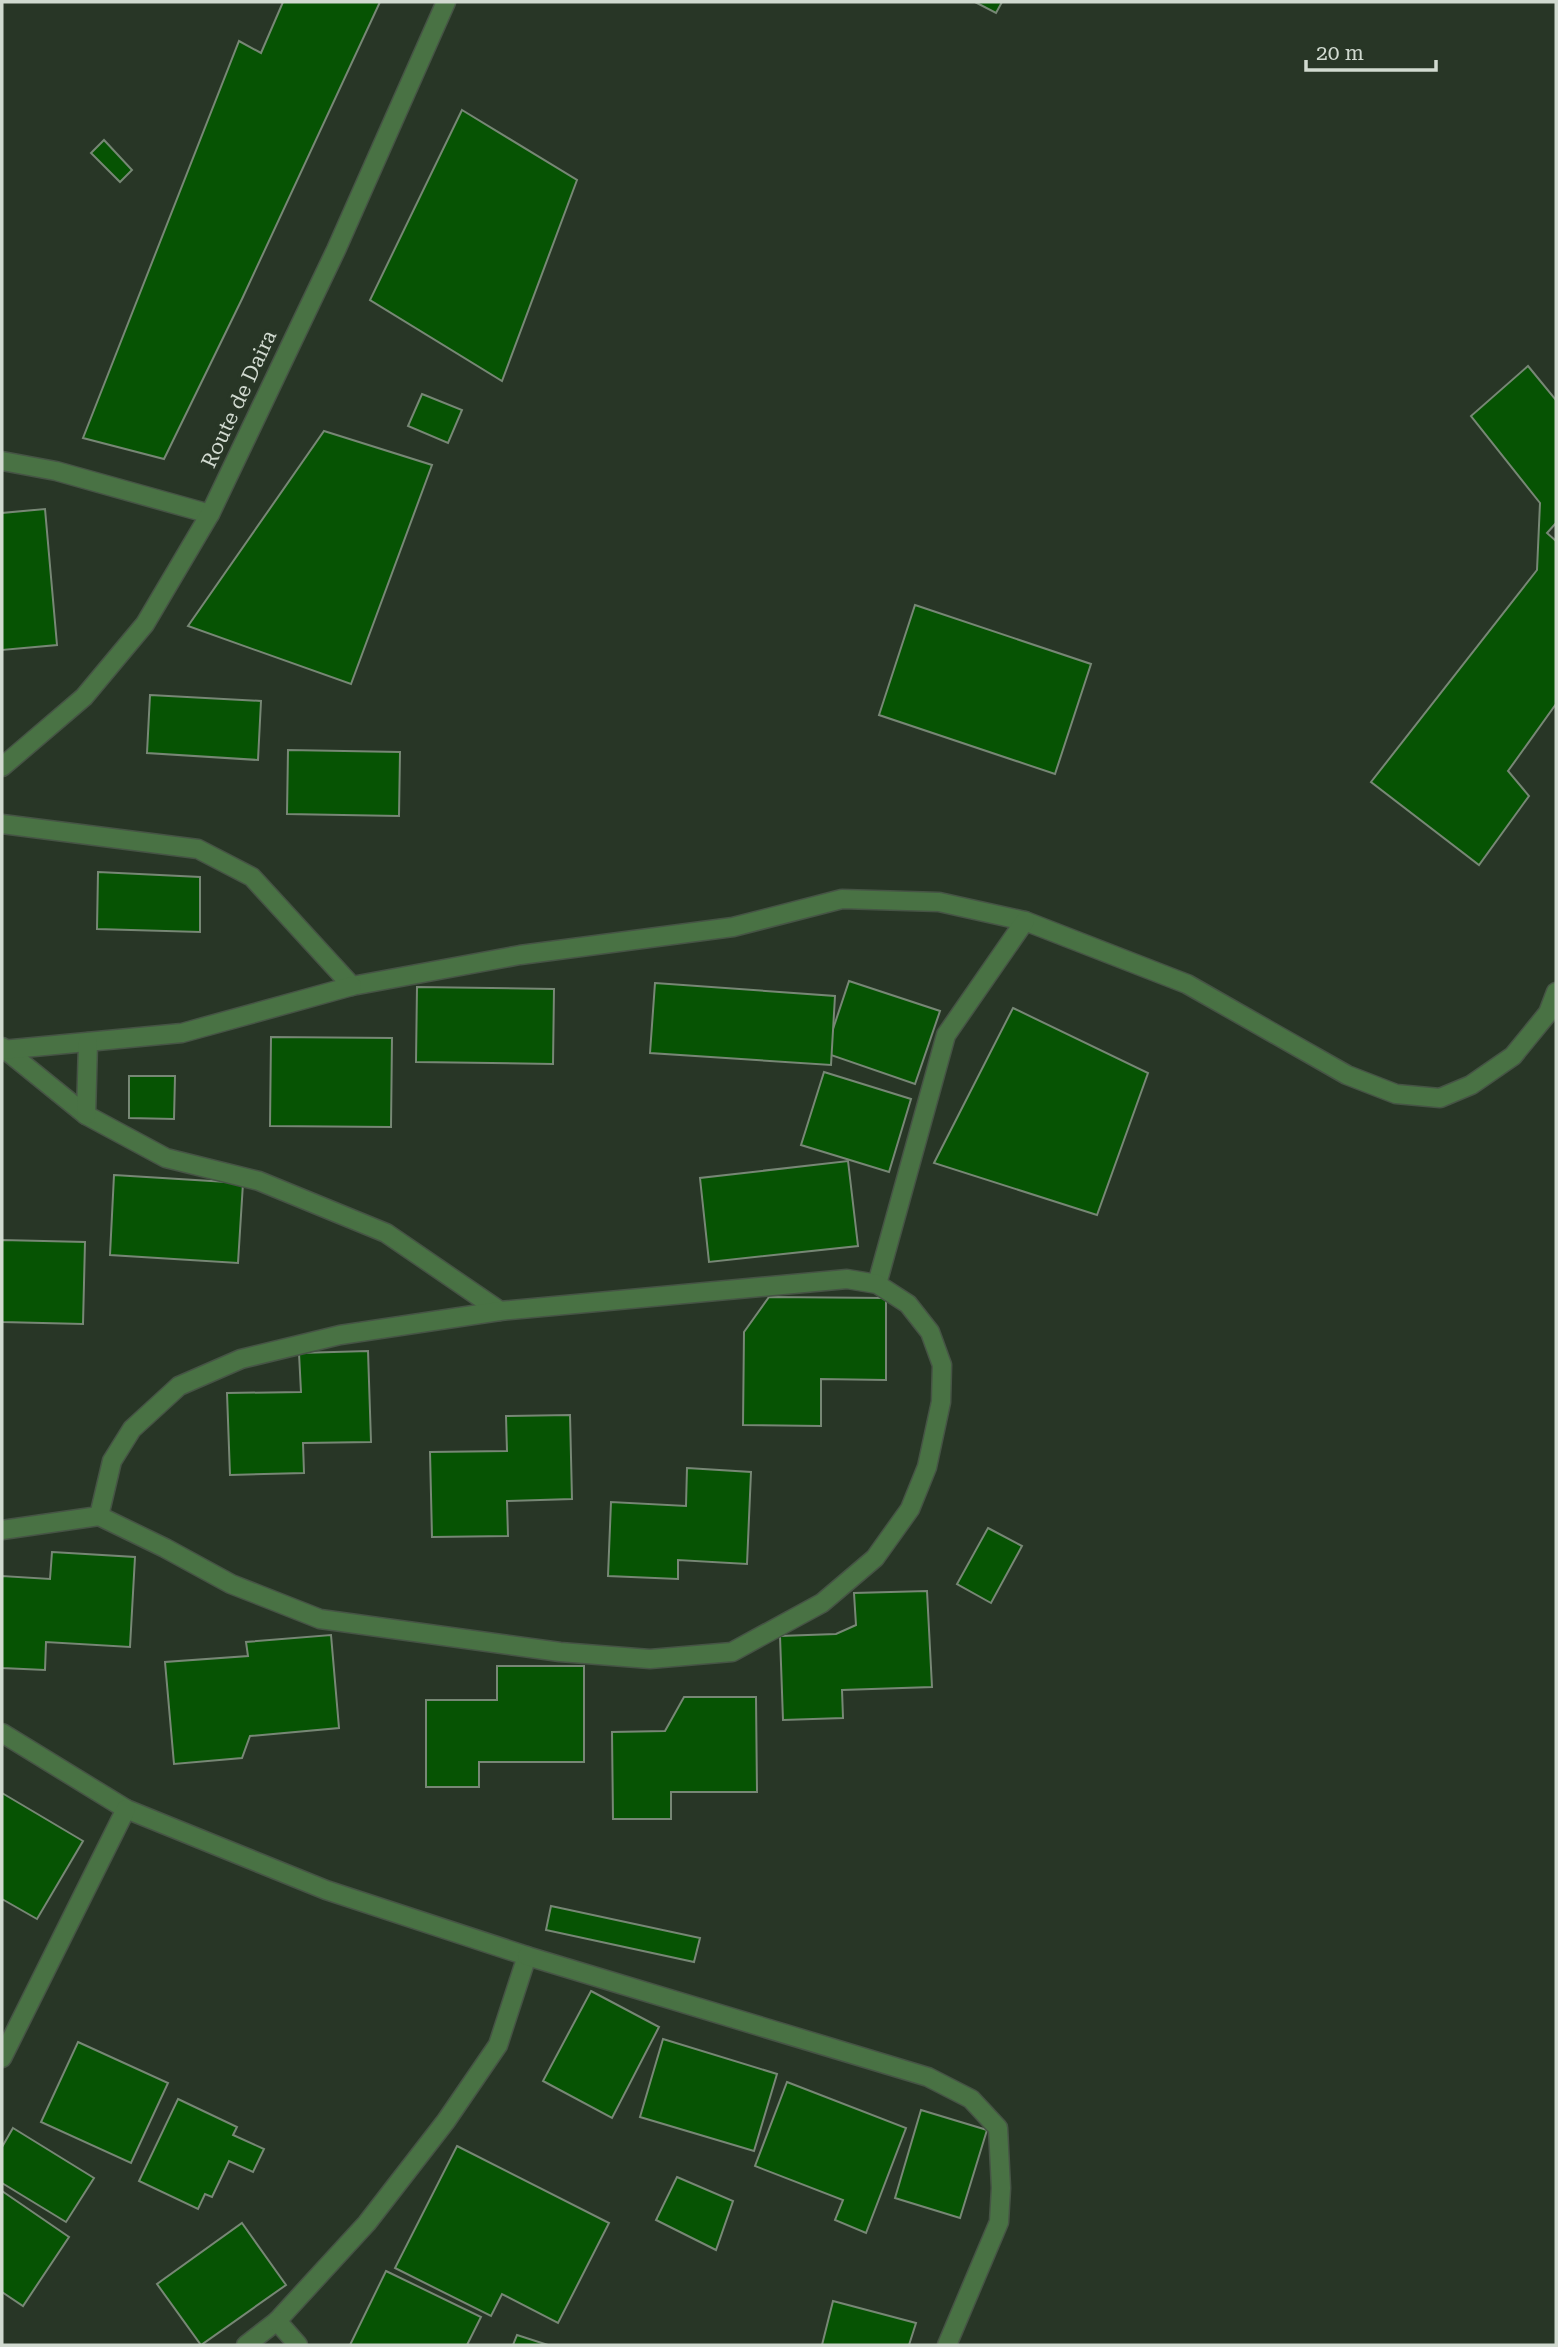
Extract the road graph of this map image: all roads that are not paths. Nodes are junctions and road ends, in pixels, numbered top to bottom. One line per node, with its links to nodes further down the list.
1 (446, 2): 3 (street, Route de Daira)
2 (2, 461): 3 (street)
3 (210, 514): 4 (street, Route de Daira)
4 (2, 767)
5 (2, 824): 7 (street)
6 (1025, 921): 7 (street); 8 (street); 12 (street)
7 (352, 986): 9 (street)
8 (1556, 992)
9 (88, 1042): 10 (street); 11 (street)
10 (3, 1049): 11 (street)
11 (86, 1115): 13 (street)
12 (877, 1284): 13 (street); 14 (street)
13 (500, 1311): 14 (street)
14 (99, 1516): 15 (street)
15 (2, 1530)
16 (2, 1733): 17 (street)
17 (126, 1809): 18 (street); 19 (street)
18 (527, 1956): 20 (street); 23 (street)
19 (2, 2058)
20 (277, 2321): 21 (street); 22 (street)
21 (246, 2345)
22 (298, 2345)
23 (947, 2345)

